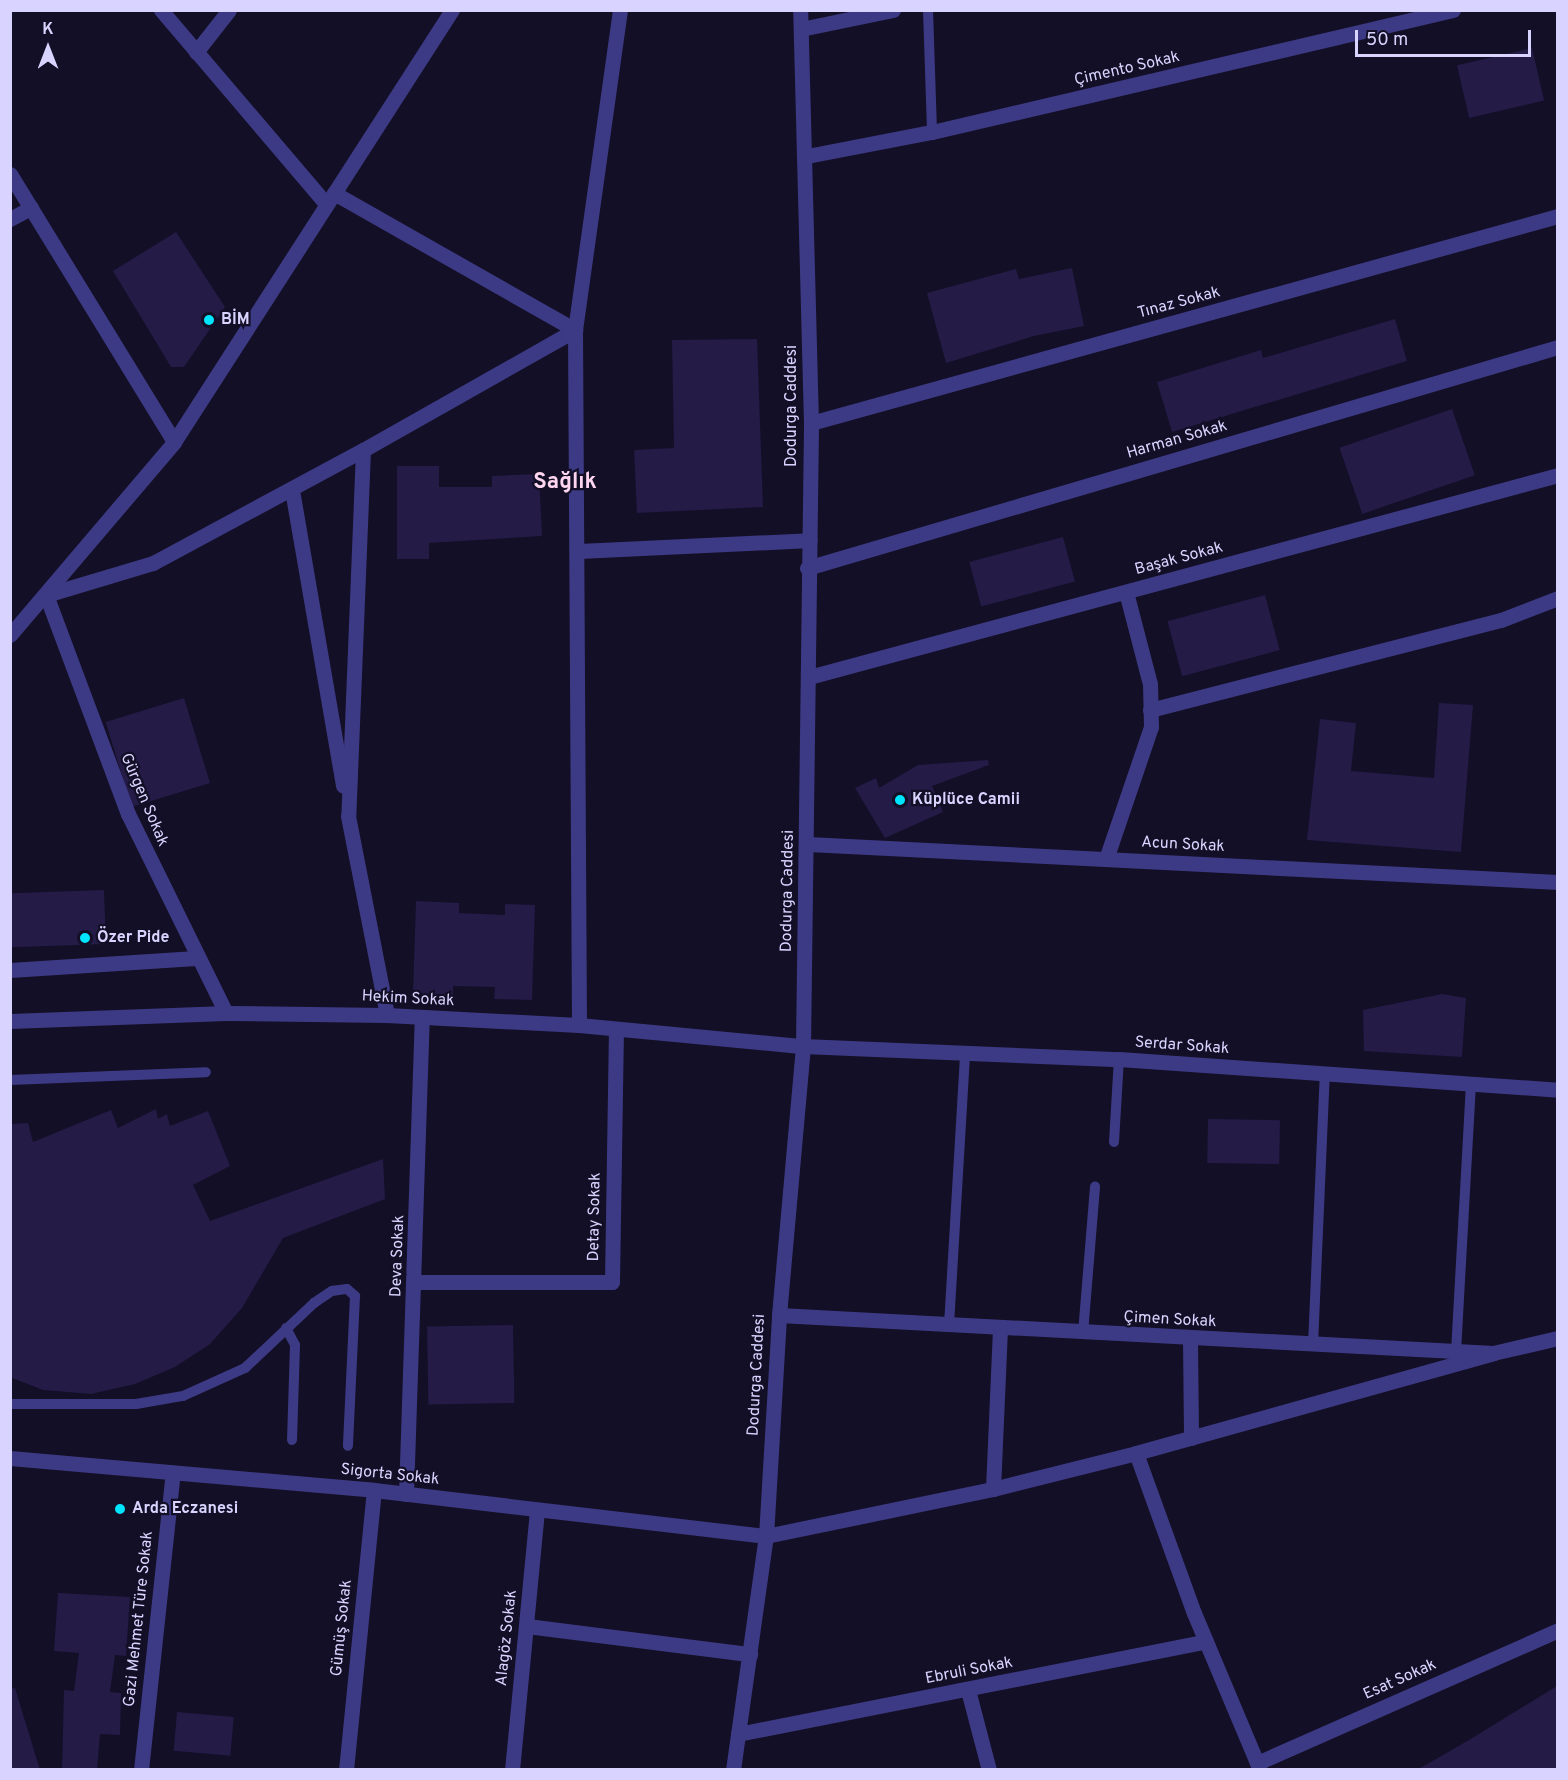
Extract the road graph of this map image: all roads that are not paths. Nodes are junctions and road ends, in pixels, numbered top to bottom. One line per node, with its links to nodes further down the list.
1 (162, 10): 10 (street)
2 (230, 10): 10 (street)
3 (452, 10): 14 (street)
4 (620, 10): 18 (street)
5 (800, 10): 9 (street, Dodurga Caddesi)
6 (893, 10): 9 (street)
7 (928, 10): 11 (lane)
8 (1454, 10): 11 (street, Çimento Sokak)
9 (801, 29): 12 (street, Dodurga Caddesi)
10 (196, 52): 14 (street)
11 (932, 132): 12 (street, Çimento Sokak)
12 (807, 156): 20 (street, Dodurga Caddesi)
13 (10, 174): 15 (street)
14 (330, 198): 18 (street); 21 (street)
15 (31, 208): 17 (street); 21 (street)
16 (1557, 216): 20 (street, Tınaz Sokak)
17 (10, 219)
18 (575, 330): 22 (street); 26 (street)
19 (1557, 347): 27 (street, Harman Sokak)
20 (811, 423): 25 (street, Dodurga Caddesi)
21 (174, 442): 29 (street)
22 (363, 450): 24 (street); 34 (street)
23 (1557, 475): 28 (street, Başak Sokak)
24 (292, 490): 29 (street); 34 (street)
25 (810, 540): 26 (street); 27 (street, Dodurga Caddesi)
26 (579, 551): 44 (street)
27 (807, 568): 32 (street, Dodurga Caddesi)
28 (1126, 592): 32 (street, Başak Sokak); 33 (street)
29 (46, 595): 31 (street); 38 (street, Gürgen Sokak)
30 (1557, 598): 33 (street)
31 (12, 629)
32 (809, 677): 35 (street, Dodurga Caddesi)
33 (1150, 710): 36 (street)
34 (348, 816): 41 (street)
35 (807, 844): 36 (street, Acun Sokak); 46 (street, Dodurga Caddesi)
36 (1106, 859): 37 (street, Acun Sokak)
37 (1557, 882)
38 (196, 958): 39 (street); 40 (street, Gürgen Sokak)
39 (10, 970)
40 (226, 1013): 41 (street, Hekim Sokak); 43 (street, Hekim Sokak)
41 (387, 1015): 42 (street, Hekim Sokak)
42 (422, 1018): 44 (street, Hekim Sokak); 56 (street, Deva Sokak)
43 (10, 1021)
44 (579, 1025): 45 (street, Hekim Sokak)
45 (616, 1029): 46 (street, Hekim Sokak); 56 (street, Detay Sokak)
46 (803, 1046): 47 (street, Serdar Sokak); 57 (street, Dodurga Caddesi)
47 (965, 1053): 48 (street, Serdar Sokak); 58 (lane)
48 (1119, 1059): 50 (street, Serdar Sokak); 54 (lane)
49 (206, 1072): 51 (lane)
50 (1325, 1074): 52 (street, Serdar Sokak); 64 (lane)
51 (10, 1080)
52 (1471, 1084): 53 (street, Serdar Sokak); 65 (lane)
53 (1557, 1090)
54 (1114, 1142)
55 (1095, 1185): 61 (lane)
56 (416, 1282): 76 (street, Deva Sokak)
57 (779, 1315): 58 (street, Çimen Sokak); 78 (street, Dodurga Caddesi)
58 (949, 1325): 60 (street, Çimen Sokak)
59 (286, 1328): 67 (lane); 69 (lane); 70 (lane)
60 (1000, 1328): 61 (street, Çimen Sokak); 74 (street)
61 (1083, 1333): 63 (street, Çimen Sokak)
62 (1557, 1338): 66 (street, Çimen Sokak)
63 (1190, 1339): 64 (street, Çimen Sokak); 68 (street)
64 (1313, 1345): 65 (street, Çimen Sokak)
65 (1456, 1352): 66 (street, Çimen Sokak)
66 (1493, 1353): 68 (street, Sigorta Sokak)
67 (10, 1404)
68 (1191, 1438): 71 (street, Sigorta Sokak)
69 (292, 1440)
70 (348, 1446)
71 (1136, 1453): 74 (street, Sigorta Sokak); 81 (street)
72 (10, 1458): 73 (street, Sigorta Sokak)
73 (173, 1473): 75 (street, Sigorta Sokak); 86 (street, Gazi Mehmet Türe Sokak)
74 (993, 1489): 78 (street, Sigorta Sokak)
75 (374, 1490): 76 (street, Sigorta Sokak); 87 (street, Gümüş Sokak)
76 (406, 1494): 77 (street, Sigorta Sokak)
77 (537, 1510): 78 (street, Sigorta Sokak); 79 (street, Alagöz Sokak)
78 (766, 1536): 82 (street, Dodurga Caddesi)
79 (527, 1626): 82 (street); 88 (street, Alagöz Sokak)
80 (1557, 1630): 85 (street, Esat Sokak)
81 (1206, 1641): 83 (street, Ebruli Sokak); 85 (street)
82 (750, 1654): 84 (street, Dodurga Caddesi)
83 (968, 1690): 84 (street, Ebruli Sokak); 90 (street)
84 (738, 1734): 89 (street, Dodurga Caddesi)
85 (1258, 1766)
86 (141, 1770)
87 (346, 1770)
88 (512, 1770)
89 (732, 1770)
90 (989, 1770)

